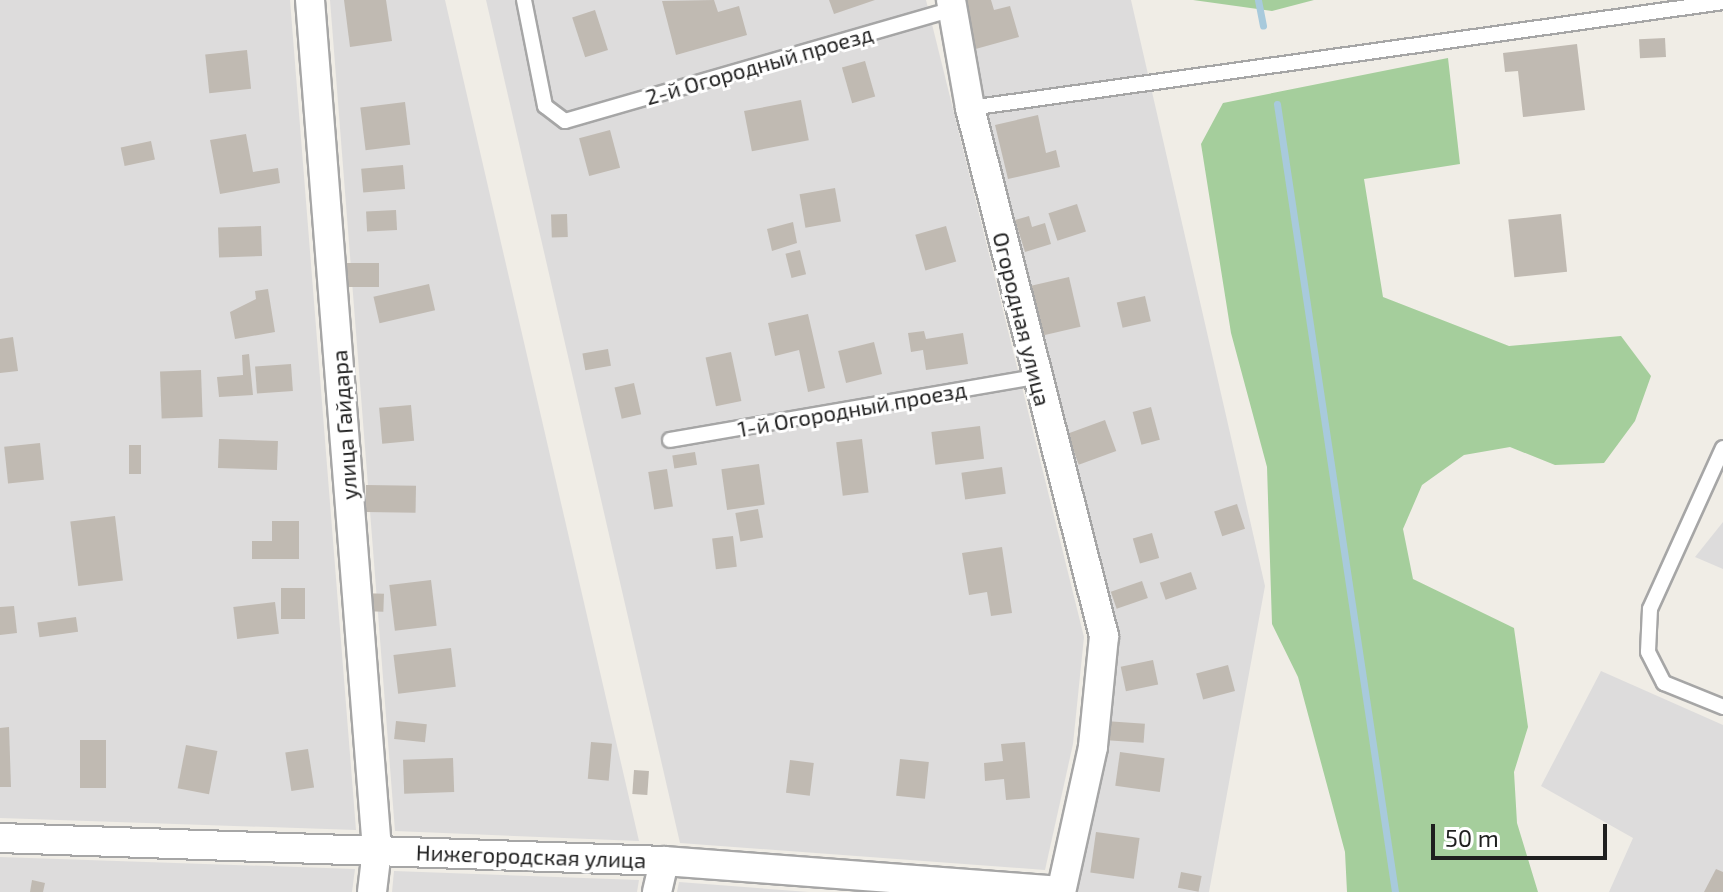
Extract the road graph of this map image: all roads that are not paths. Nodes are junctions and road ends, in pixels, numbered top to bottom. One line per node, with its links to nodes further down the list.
1 (310, 0): 11 (street, улица Гайдара)
2 (524, 0): 4 (lane, 2-й Огородный проезд)
3 (1723, 2): 5 (lane)
4 (952, 4): 5 (street, Огородная улица)
5 (970, 108): 6 (street, Огородная улица)
6 (1035, 377): 7 (lane, 1-й Огородный проезд); 15 (street, Огородная улица)
7 (670, 440)
8 (1723, 448): 9 (lane)
9 (1723, 707)
10 (0, 838): 11 (street, Нижегородская улица)
11 (377, 850): 12 (street, Нижегородская улица); 13 (street, улица Гайдара)
12 (664, 861): 14 (street); 15 (street, Нижегородская улица)
13 (372, 892)
14 (657, 892)
15 (1061, 892)

